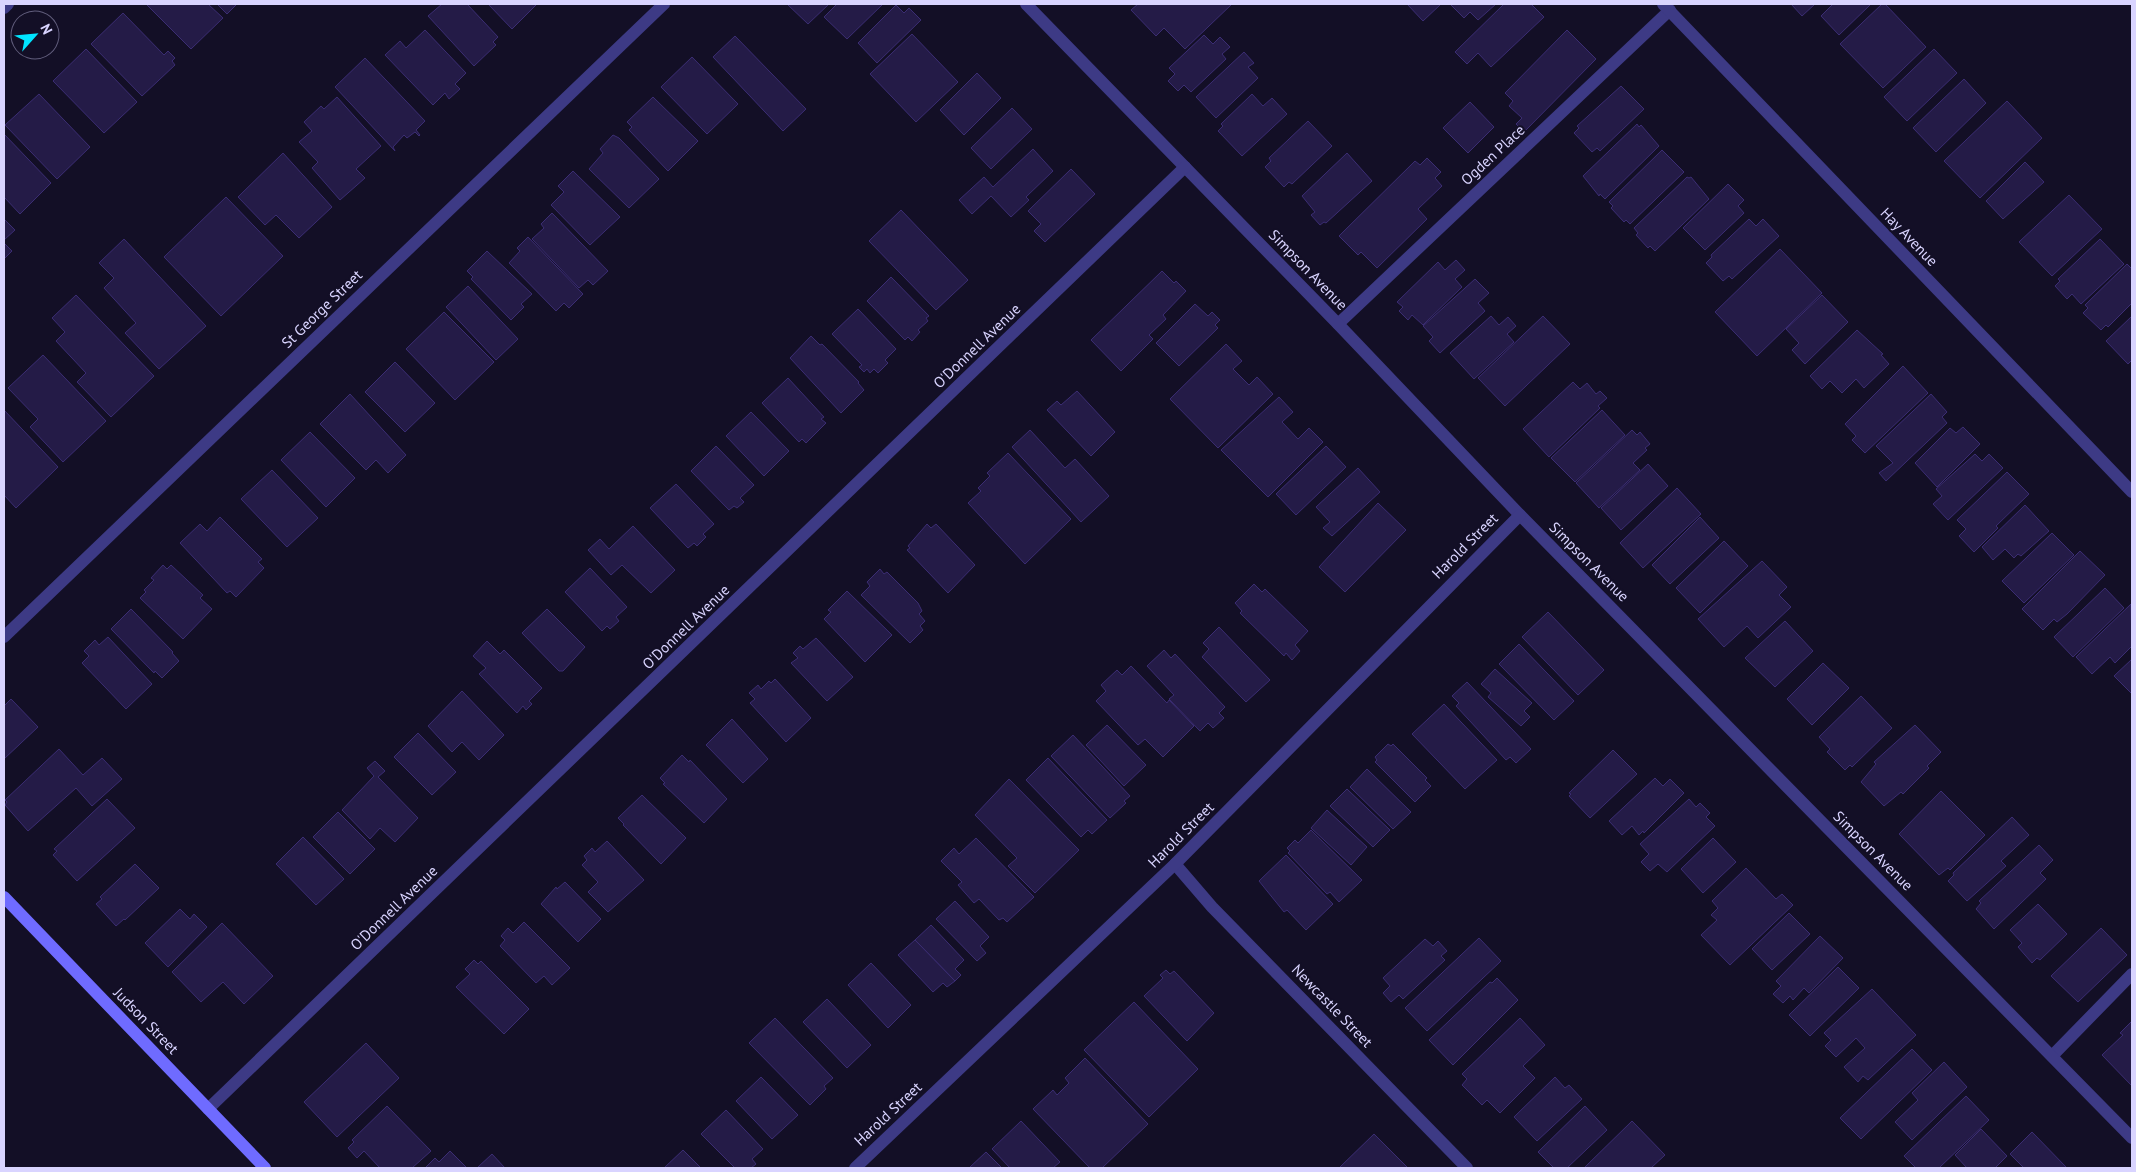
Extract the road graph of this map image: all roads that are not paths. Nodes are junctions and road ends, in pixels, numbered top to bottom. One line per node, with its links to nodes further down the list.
1 (8, 4): 5 (street)
2 (664, 4): 10 (street, St George Street)
3 (1026, 4): 6 (street, Simpson Avenue)
4 (1666, 7): 7 (street, Ogden Place); 8 (street, Hay Avenue)
5 (4, 8)
6 (1185, 167): 7 (street, Simpson Avenue); 15 (street, O'Donnell Avenue)
7 (1338, 324): 9 (street, Simpson Avenue)
8 (2132, 492)
9 (1520, 515): 11 (street, Harold Street); 14 (street, Simpson Avenue)
10 (4, 637)
11 (1176, 864): 18 (street, Harold Street); 19 (street, Newcastle Street)
12 (4, 897): 15 (street, Judson Street)
13 (2132, 974): 14 (street)
14 (2052, 1056): 16 (street, Simpson Avenue)
15 (208, 1109): 17 (street, Judson Street)
16 (2132, 1138)
17 (265, 1168)
18 (855, 1168)
19 (1467, 1168)

